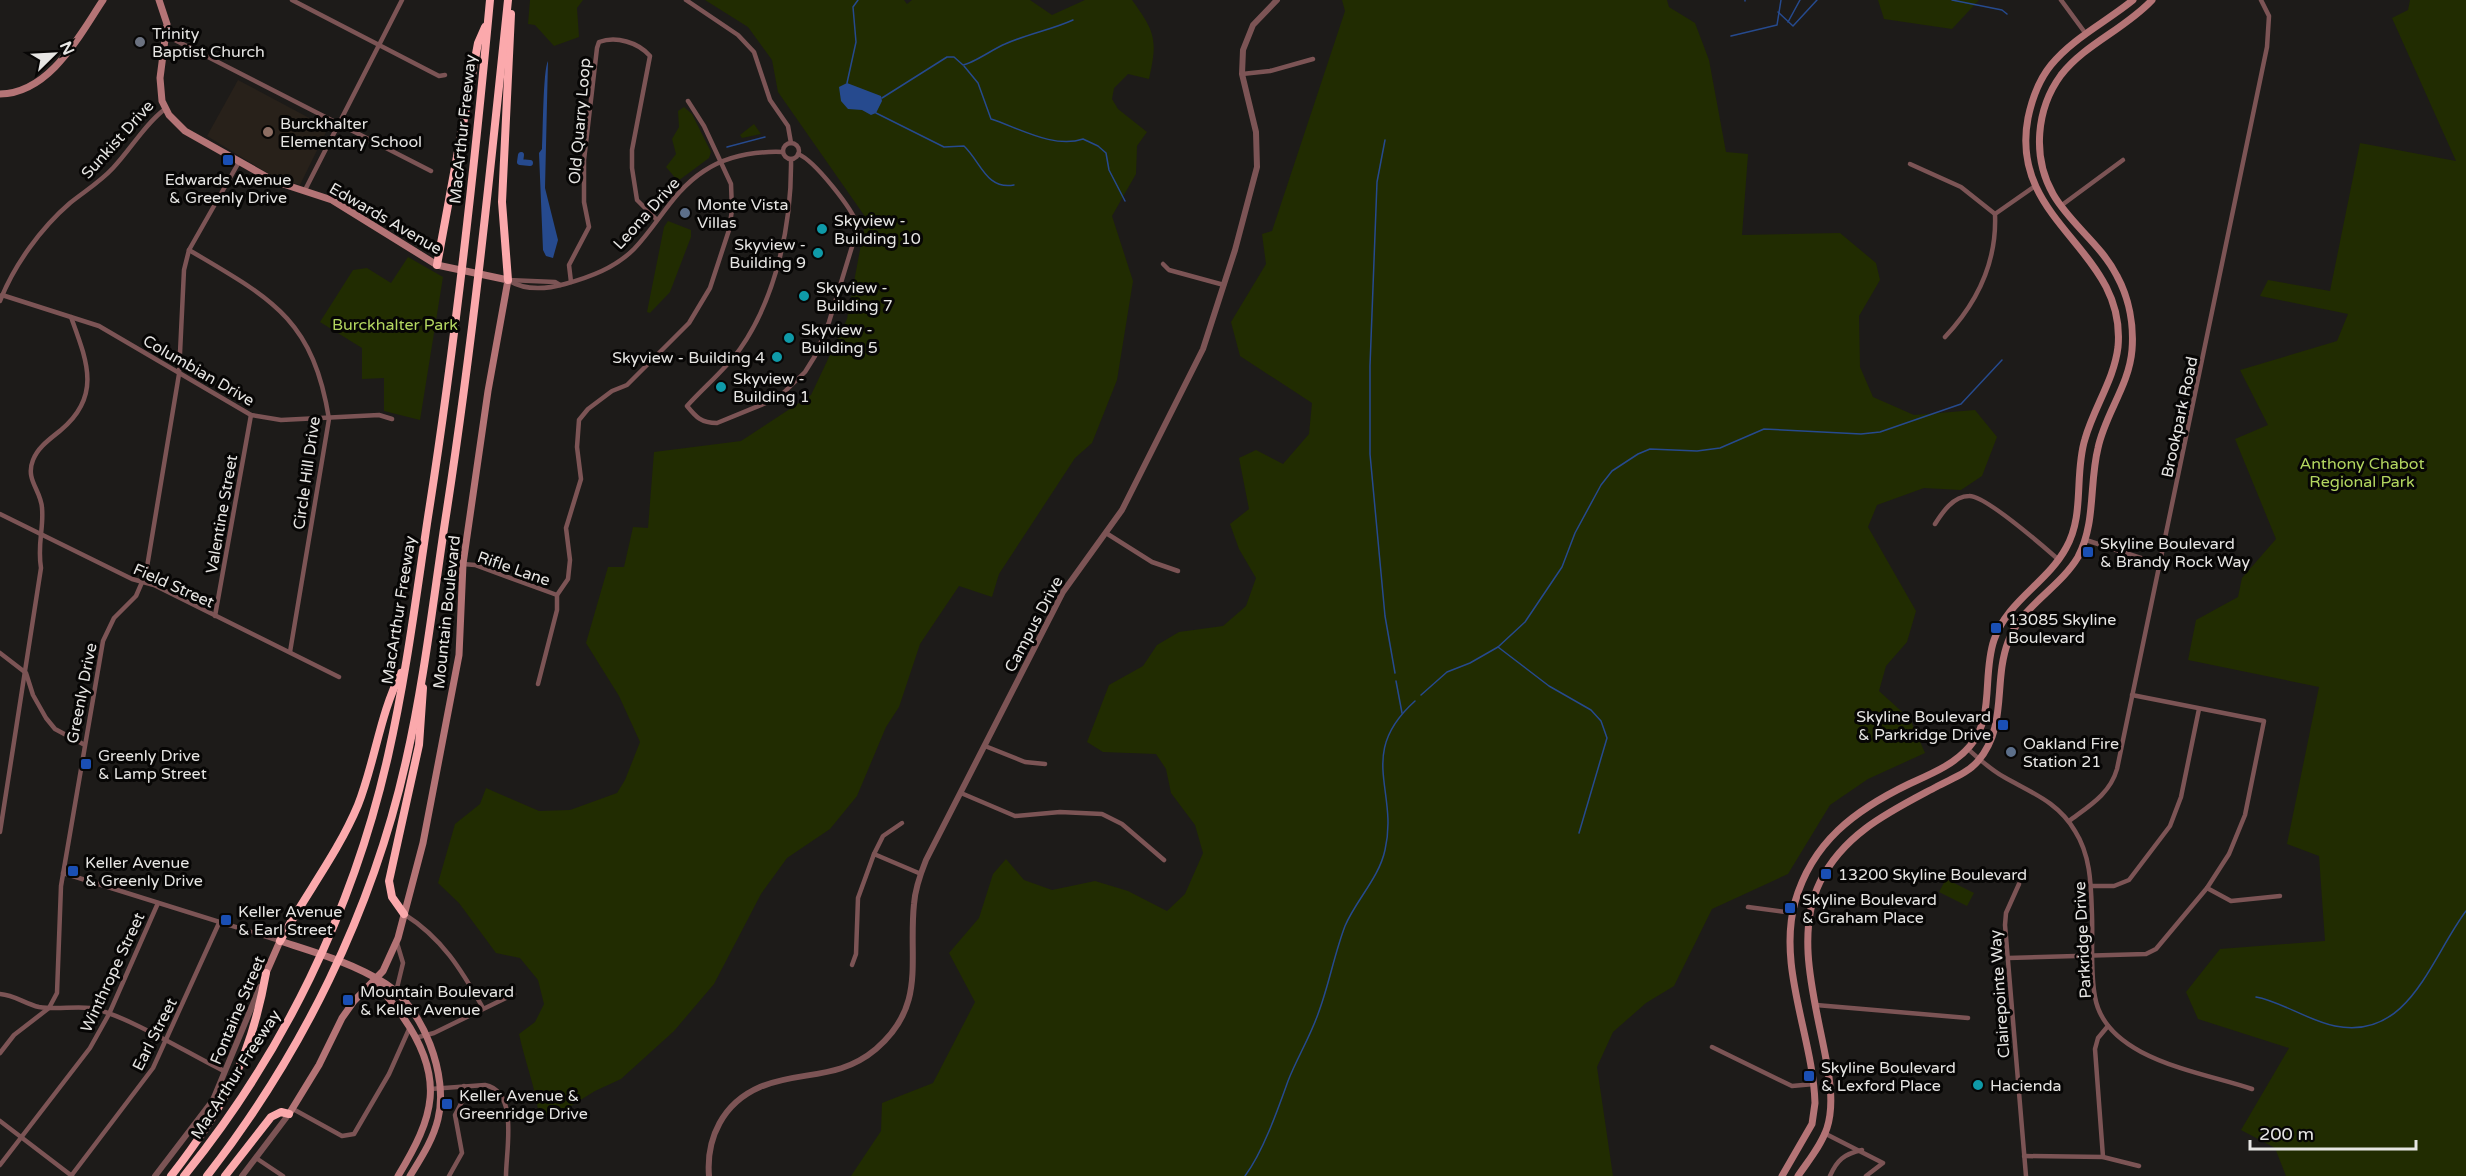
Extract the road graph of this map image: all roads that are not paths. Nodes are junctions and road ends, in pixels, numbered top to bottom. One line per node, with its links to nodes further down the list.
1 (103, 0): 20 (main road)
2 (159, 0): 15 (main road, Sunkist Drive)
3 (292, 0): 16 (street)
4 (402, 0): 16 (street)
5 (490, 0): 13 (highway, MacArthur Freeway)
6 (510, 0): 41 (highway); 67 (highway, MacArthur Freeway)
7 (686, 0): 24 (street)
8 (1277, 0): 18 (street, Campus Drive)
9 (2061, 0): 14 (street)
10 (2133, 0): 14 (main road)
11 (2152, 0): 35 (main road)
12 (2261, 0): 59 (street, Brookpark Road)
13 (488, 19): 40 (highway); 66 (highway, MacArthur Freeway)
14 (2086, 34): 33 (main road)
15 (167, 36): 22 (main road, Sunkist Drive); 23 (street)
16 (379, 45): 19 (street); 23 (street)
17 (1313, 59): 18 (street)
18 (1242, 74): 43 (street, Campus Drive)
19 (445, 75)
20 (0, 94)
21 (688, 101): 29 (street)
22 (165, 109): 30 (main road, Edwards Avenue); 44 (street, Sunkist Drive)
23 (339, 124): 32 (street); 34 (street)
24 (791, 144): 25 (street); 26 (street)
25 (783, 152): 27 (street); 29 (street, Leona Drive)
26 (798, 154): 27 (street); 27 (street)
27 (791, 159)
28 (2123, 160): 35 (street)
29 (720, 161): 37 (street, Leona Drive); 62 (street)
30 (239, 162): 34 (main road, Edwards Avenue); 38 (street, Greenly Drive)
31 (1910, 164): 36 (street)
32 (431, 171)
33 (2034, 186): 36 (street); 57 (main road)
34 (305, 190): 40 (main road, Edwards Avenue)
35 (2062, 206): 56 (main road)
36 (1995, 214): 47 (street)
37 (657, 219): 42 (street, Leona Drive); 42 (street, Old Quarry Loop)
38 (189, 250): 48 (street, Greenly Drive); 50 (street, Circle Hill Drive)
39 (1163, 264): 43 (street)
40 (437, 265): 41 (main road, Edwards Avenue)
41 (508, 280): 42 (street, Leona Drive); 58 (main road, Mountain Boulevard)
42 (571, 282)
43 (1224, 285): 55 (street, Campus Drive)
44 (2, 295): 45 (street, Sunkist Drive); 46 (street, Columbian Drive)
45 (0, 301)
46 (71, 317): 48 (street, Columbian Drive); 54 (street)
47 (1945, 337)
48 (179, 374): 49 (street, Columbian Drive); 61 (street, Greenly Drive)
49 (251, 415): 50 (street, Columbian Drive); 63 (street, Valentine Street)
50 (329, 419): 51 (street, Columbian Drive); 64 (street, Circle Hill Drive)
51 (392, 419)
52 (0, 514): 54 (street, Field Street)
53 (1935, 524): 57 (street)
54 (39, 532): 61 (street, Field Street); 68 (street)
55 (1106, 533): 60 (street); 74 (street, Campus Drive)
56 (2086, 540): 59 (street); 76 (main road)
57 (2059, 560): 75 (main road)
58 (463, 564): 62 (street, Rifle Lane); 93 (main road, Mountain Boulevard)
59 (2159, 564): 71 (street, Brookpark Road)
60 (1178, 571)
61 (143, 582): 63 (street, Field Street); 73 (street, Greenly Drive)
62 (558, 596): 70 (street)
63 (215, 616): 64 (street, Field Street)
64 (290, 652): 69 (street, Field Street)
65 (0, 653): 68 (street)
66 (405, 664): 95 (highway); 136 (highway, MacArthur Freeway)
67 (423, 667): 93 (highway); 137 (highway, MacArthur Freeway)
68 (26, 673): 73 (street); 81 (street)
69 (339, 677)
70 (538, 684)
71 (2132, 695): 72 (street); 79 (street, Brookpark Road)
72 (2199, 709): 87 (street); 88 (street)
73 (83, 744): 84 (street, Greenly Drive)
74 (985, 746): 77 (street); 78 (street, Campus Drive)
75 (1968, 749): 76 (street, Parkridge Drive); 92 (main road)
76 (1980, 759): 79 (street, Parkridge Drive); 105 (main road)
77 (1045, 765)
78 (961, 793): 83 (street); 85 (street, Campus Drive)
79 (2069, 821): 87 (street, Parkridge Drive)
80 (902, 823): 82 (street)
81 (0, 831)
82 (874, 854): 85 (street); 99 (street)
83 (1164, 860)
84 (63, 873): 90 (street); 106 (street, Greenly Drive)
85 (921, 874): 145 (street, Campus Drive)
86 (2019, 884): 98 (street, Clairepointe Way)
87 (2091, 886): 97 (street, Parkridge Drive)
88 (2207, 888): 89 (street); 97 (street)
89 (2280, 896)
90 (158, 903): 94 (street); 108 (street, Winthrope Street)
91 (1748, 907): 92 (street)
92 (1793, 913): 118 (main road)
93 (404, 914): 96 (main road, Mountain Boulevard); 107 (street)
94 (219, 923): 95 (street); 114 (street, Earl Street)
95 (280, 941): 100 (main road, Fontaine Street); 101 (main road)
96 (397, 943): 101 (main road, Mountain Boulevard); 102 (street, Mountain Boulevard)
97 (2093, 956): 98 (street); 110 (street, Parkridge Drive)
98 (2008, 958): 128 (street, Clairepointe Way)
99 (852, 965)
100 (266, 973): 117 (street, Fontaine Street); 135 (highway)
101 (375, 979): 102 (main road); 111 (main road); 123 (main road, Mountain Boulevard)
102 (396, 992): 112 (main road)
103 (0, 993): 106 (street)
104 (514, 994): 107 (street)
105 (1816, 1005): 109 (street); 125 (main road)
106 (49, 1008): 108 (street); 116 (street)
107 (483, 1008): 112 (street)
108 (109, 1014): 114 (street); 126 (street, Winthrope Street)
109 (1968, 1018)
110 (2108, 1026): 122 (street, Parkridge Drive); 129 (street)
111 (410, 1027): 113 (main road); 123 (street)
112 (426, 1035): 113 (street); 120 (main road)
113 (415, 1038): 121 (main road)
114 (167, 1042): 117 (street); 133 (street, Earl Street)
115 (1712, 1047): 118 (street)
116 (0, 1053)
117 (224, 1071): 134 (street, Fontaine Street)
118 (1814, 1084): 146 (main road)
119 (464, 1086): 120 (street); 143 (street); 144 (street)
120 (441, 1088): 121 (street); 142 (main road)
121 (430, 1089): 141 (main road)
122 (2252, 1089)
123 (291, 1111): 130 (street, Mountain Boulevard); 138 (highway)
124 (0, 1121): 126 (street)
125 (1824, 1133): 127 (street); 147 (main road)
126 (22, 1137): 131 (street, Winthrope Street); 133 (street)
127 (1862, 1150): 148 (street); 149 (street)
128 (2024, 1156): 129 (street); 150 (street, Clairepointe Way)
129 (2103, 1157): 132 (street)
130 (256, 1158): 139 (street, Mountain Boulevard); 140 (street)
131 (0, 1165)
132 (2139, 1166)
133 (72, 1176)
134 (155, 1176)
135 (171, 1176)
136 (184, 1176)
137 (207, 1176)
138 (225, 1176)
139 (242, 1176)
140 (283, 1176)
141 (398, 1176)
142 (410, 1176)
143 (448, 1176)
144 (506, 1176)
145 (709, 1176)
146 (1782, 1176)
147 (1798, 1176)
148 (1830, 1176)
149 (1866, 1176)
150 (2025, 1176)

